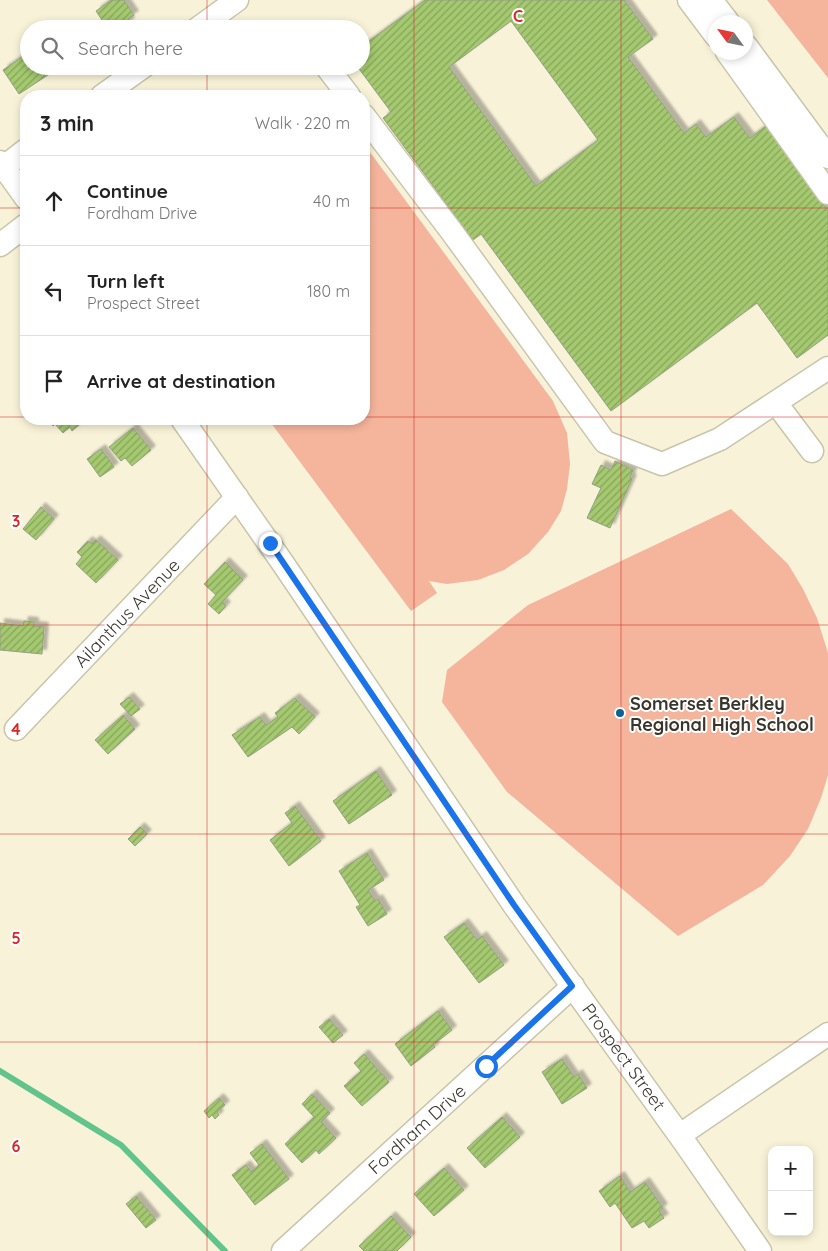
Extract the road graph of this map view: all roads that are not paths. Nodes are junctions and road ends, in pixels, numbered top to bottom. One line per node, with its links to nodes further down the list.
1 (237, 0): 5 (street)
2 (689, 0): 6 (street)
3 (711, 0): 4 (street)
4 (723, 15)
5 (209, 20)
6 (708, 25)
7 (753, 55): 15 (street)
8 (733, 60): 18 (street)
9 (131, 75): 11 (street)
10 (333, 75): 12 (street)
11 (110, 90)
12 (344, 90)
13 (370, 124): 22 (street)
14 (20, 154): 16 (street)
15 (828, 157)
16 (2, 164): 17 (street)
17 (20, 190)
18 (828, 193)
19 (20, 230): 20 (street)
20 (0, 246)
21 (828, 368): 22 (street)
22 (776, 402): 24 (street)
23 (186, 425): 25 (street, Prospect Street)
24 (812, 451)
25 (237, 497): 26 (street, Ailanthus Avenue); 27 (street, Prospect Street)
26 (16, 729)
27 (572, 986): 29 (street, Prospect Street); 30 (street, Fordham Drive)
28 (828, 1034): 29 (street)
29 (680, 1135): 31 (street, Prospect Street)
30 (283, 1251)
31 (760, 1251)

